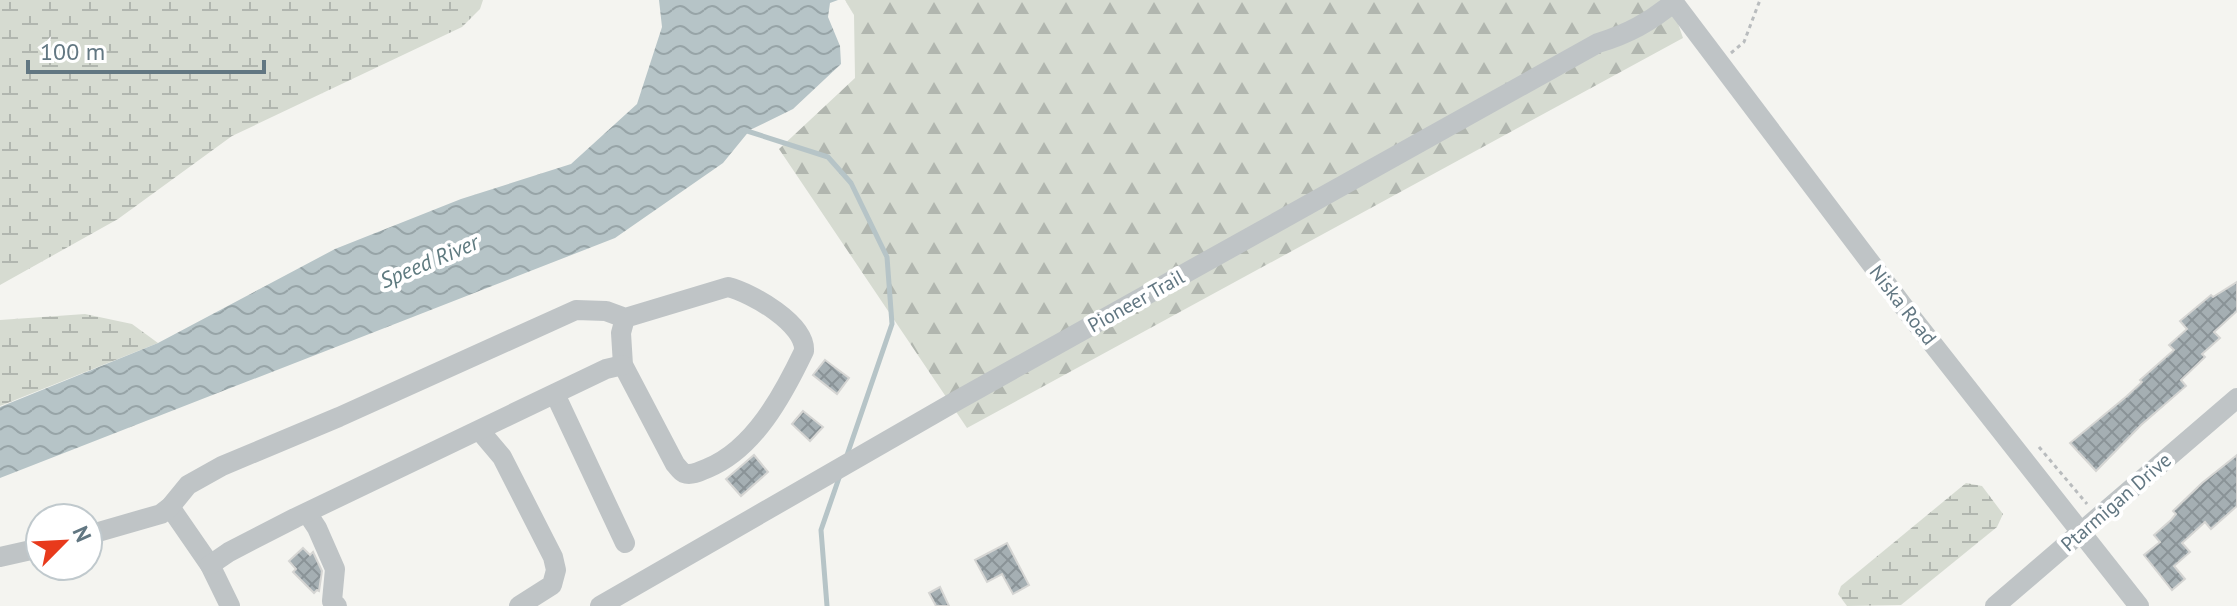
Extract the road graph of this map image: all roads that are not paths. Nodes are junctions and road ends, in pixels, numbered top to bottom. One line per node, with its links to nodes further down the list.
1 (1673, 1): 10 (street, Niska Road); 18 (street, Pioneer Trail)
2 (625, 318): 3 (street); 3 (street); 7 (street)
3 (623, 365): 4 (street)
4 (555, 394): 6 (street); 11 (street)
5 (2237, 398): 10 (street, Ptarmigan Drive)
6 (480, 431): 8 (street); 17 (street)
7 (170, 507): 9 (street); 14 (street)
8 (307, 513): 14 (street); 16 (street)
9 (104, 530)
10 (2082, 531): 19 (street, Ptarmigan Drive); 20 (street, Niska Road)
11 (625, 543)
12 (24, 552): 13 (street)
13 (0, 557)
14 (210, 565): 15 (street)
15 (230, 606)
16 (337, 606)
17 (519, 606)
18 (600, 606)
19 (1995, 606)
20 (2139, 606)

